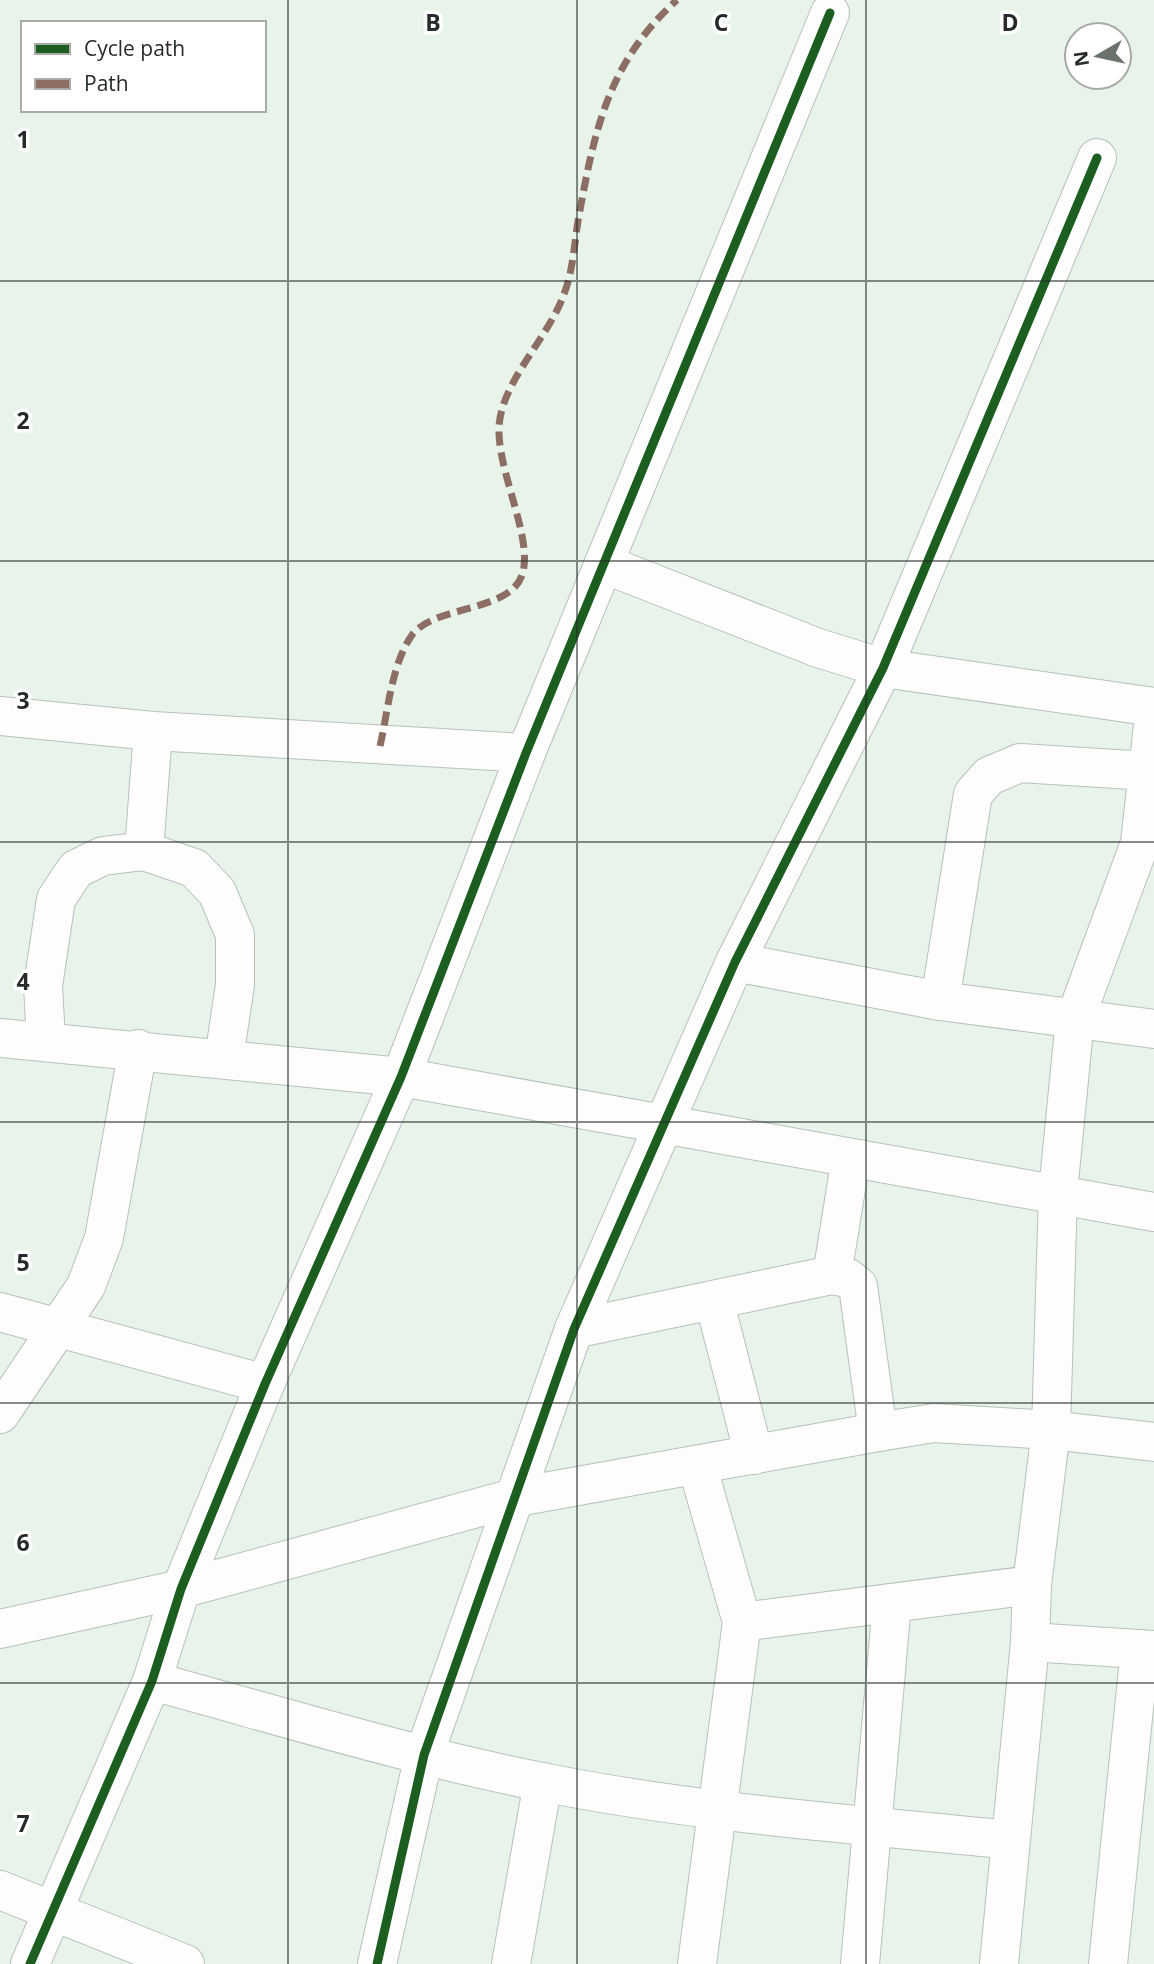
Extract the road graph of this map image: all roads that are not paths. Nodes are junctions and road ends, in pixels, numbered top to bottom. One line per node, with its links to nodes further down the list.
1 (830, 13): 3 (street)
2 (1097, 158): 4 (street)
3 (604, 564): 4 (street); 9 (street)
4 (883, 668): 5 (street); 13 (street)
5 (1154, 707)
6 (0, 716): 8 (street)
7 (1154, 716): 10 (street)
8 (153, 731): 9 (street); 12 (street)
9 (526, 753): 21 (street)
10 (1148, 771): 11 (street); 14 (street)
11 (1147, 844): 15 (street)
12 (144, 851): 18 (street); 20 (street)
13 (735, 962): 14 (street); 22 (street)
14 (940, 1001): 15 (street)
15 (1074, 1018): 16 (street); 24 (street)
16 (1154, 1029)
17 (0, 1038): 18 (street)
18 (46, 1040): 19 (street)
19 (138, 1049): 20 (street); 29 (street)
20 (224, 1058): 21 (street)
21 (401, 1077): 22 (street); 31 (street)
22 (663, 1124): 23 (street); 30 (street)
23 (851, 1158): 24 (street); 26 (street)
24 (1058, 1192): 25 (street); 33 (street)
25 (1154, 1212)
26 (832, 1275): 27 (street); 34 (street)
27 (714, 1300): 30 (street); 36 (street)
28 (0, 1312): 29 (street)
29 (61, 1327): 31 (street); 32 (street)
30 (574, 1329): 38 (street)
31 (265, 1384): 40 (street)
32 (0, 1415)
33 (1051, 1430): 34 (street); 35 (street); 39 (street)
34 (878, 1432): 36 (street)
35 (1154, 1443)
36 (754, 1455): 37 (street)
37 (697, 1465): 38 (street); 42 (street)
38 (517, 1497): 40 (street); 47 (street)
39 (1032, 1585): 41 (street); 44 (street)
40 (181, 1589): 43 (street); 46 (street)
41 (892, 1603): 42 (street); 50 (street)
42 (742, 1622): 49 (street)
43 (0, 1629)
44 (1030, 1642): 45 (street); 51 (street)
45 (1147, 1650): 61 (street)
46 (152, 1681): 47 (street); 53 (street)
47 (424, 1755): 48 (street); 56 (street)
48 (542, 1782): 49 (street); 57 (street)
49 (718, 1810): 50 (street); 58 (street)
50 (875, 1826): 51 (street); 59 (street)
51 (1010, 1840): 60 (street)
52 (0, 1890): 53 (street)
53 (53, 1910): 54 (street); 55 (street)
54 (30, 1964)
55 (185, 1964)
56 (377, 1964)
57 (511, 1964)
58 (697, 1964)
59 (860, 1964)
60 (999, 1964)
61 (1108, 1964)

